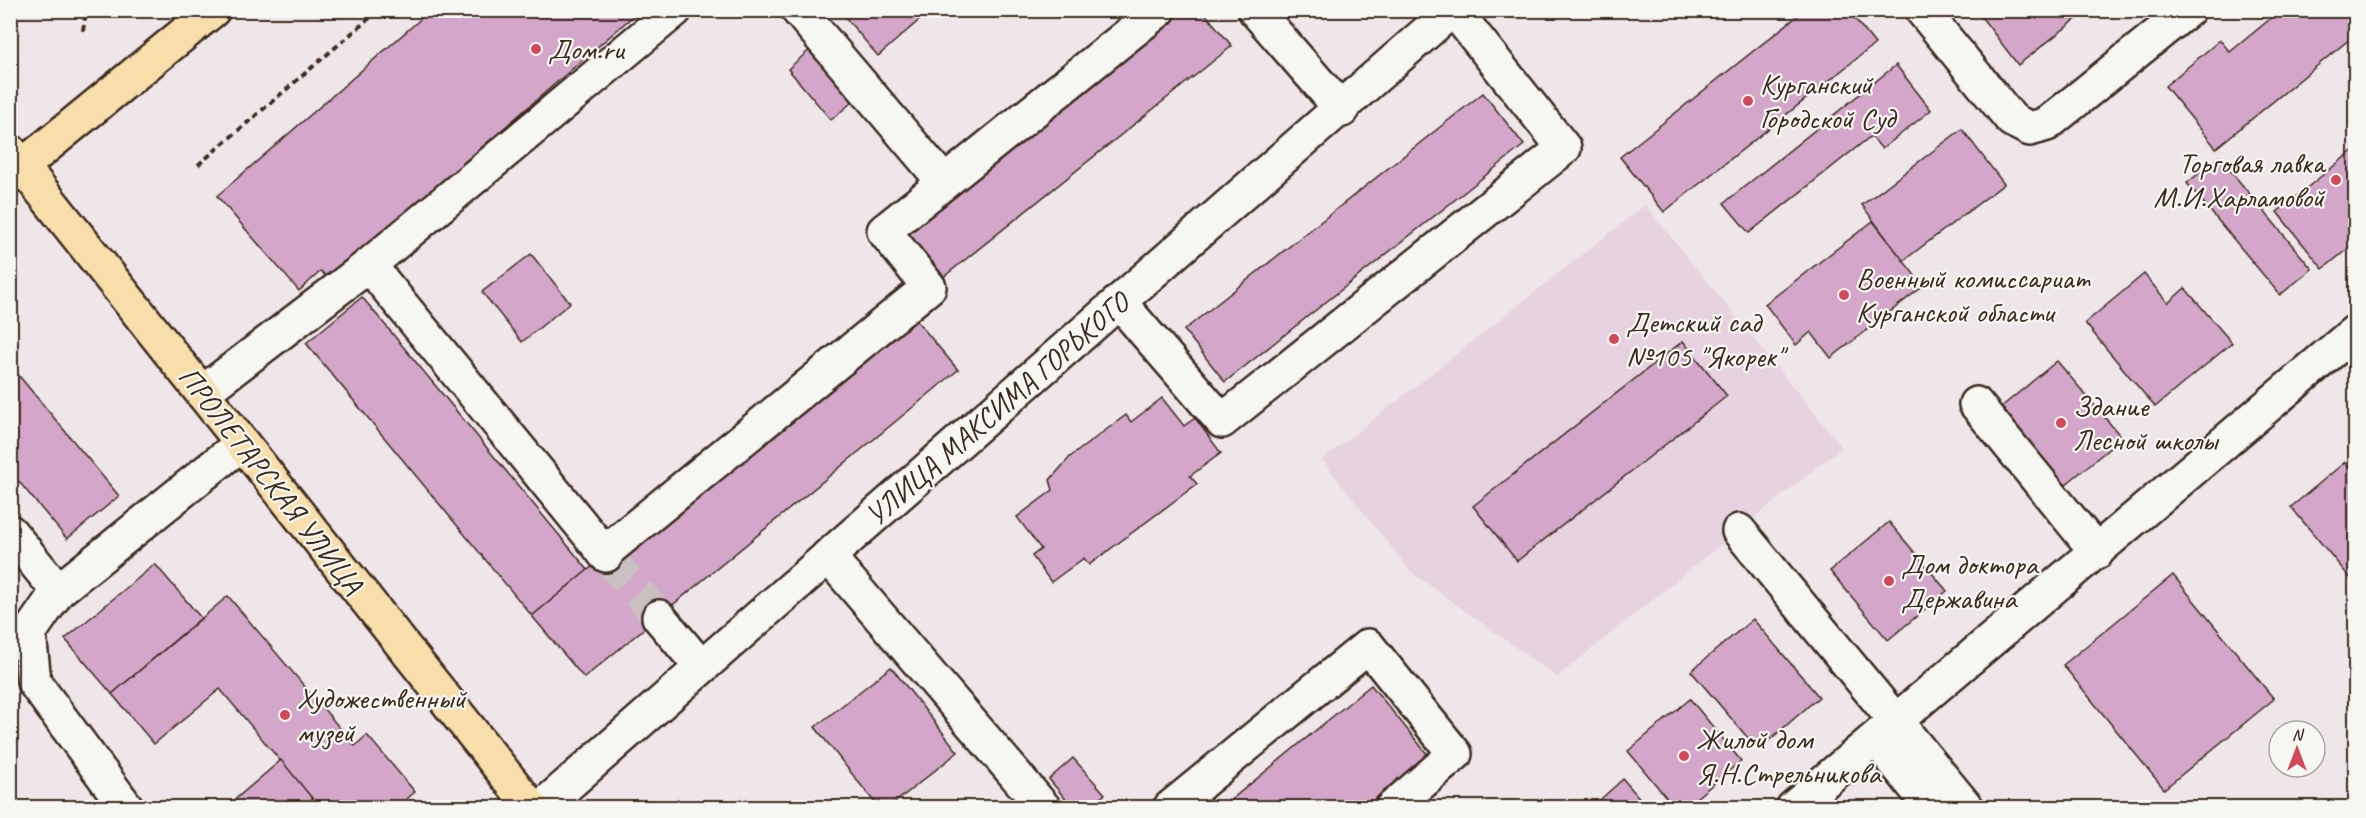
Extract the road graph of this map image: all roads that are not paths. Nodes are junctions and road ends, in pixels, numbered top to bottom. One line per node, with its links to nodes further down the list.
1 (213, 10): 10 (main road)
2 (675, 10): 12 (street)
3 (798, 10): 11 (street)
4 (1159, 10): 11 (street)
5 (1255, 10): 9 (street)
6 (1453, 10): 9 (street, УЛИЦА МАКСИМА ГОРЬКОГО); 13 (street)
7 (1922, 10): 8 (street)
8 (2188, 10)
9 (1342, 110): 13 (street, УЛИЦА МАКСИМА ГОРЬКОГО)
10 (14, 164): 15 (main road, ПРОЛЕТАРСКАЯ УЛИЦА)
11 (944, 182): 12 (street)
12 (369, 265): 15 (street)
13 (1120, 303): 21 (street, УЛИЦА МАКСИМА ГОРЬКОГО)
14 (2355, 331): 20 (street)
15 (202, 393): 17 (main road, ПРОЛЕТАРСКАЯ УЛИЦА)
16 (1976, 404): 20 (street)
17 (241, 444): 22 (street); 27 (main road, ПРОЛЕТАРСКАЯ УЛИЦА)
18 (1739, 531): 25 (street)
19 (10, 532): 22 (street)
20 (2097, 552): 25 (street)
21 (828, 556): 24 (street, УЛИЦА МАКСИМА ГОРЬКОГО); 29 (street)
22 (58, 591): 26 (street)
23 (659, 617): 24 (street)
24 (701, 667): 28 (street, УЛИЦА МАКСИМА ГОРЬКОГО)
25 (1886, 731): 32 (street); 33 (street); 34 (street)
26 (127, 807)
27 (532, 807)
28 (541, 807)
29 (1044, 807)
30 (1170, 807): 31 (street)
31 (1392, 807)
32 (1793, 807)
33 (1932, 807)
34 (1967, 807)

